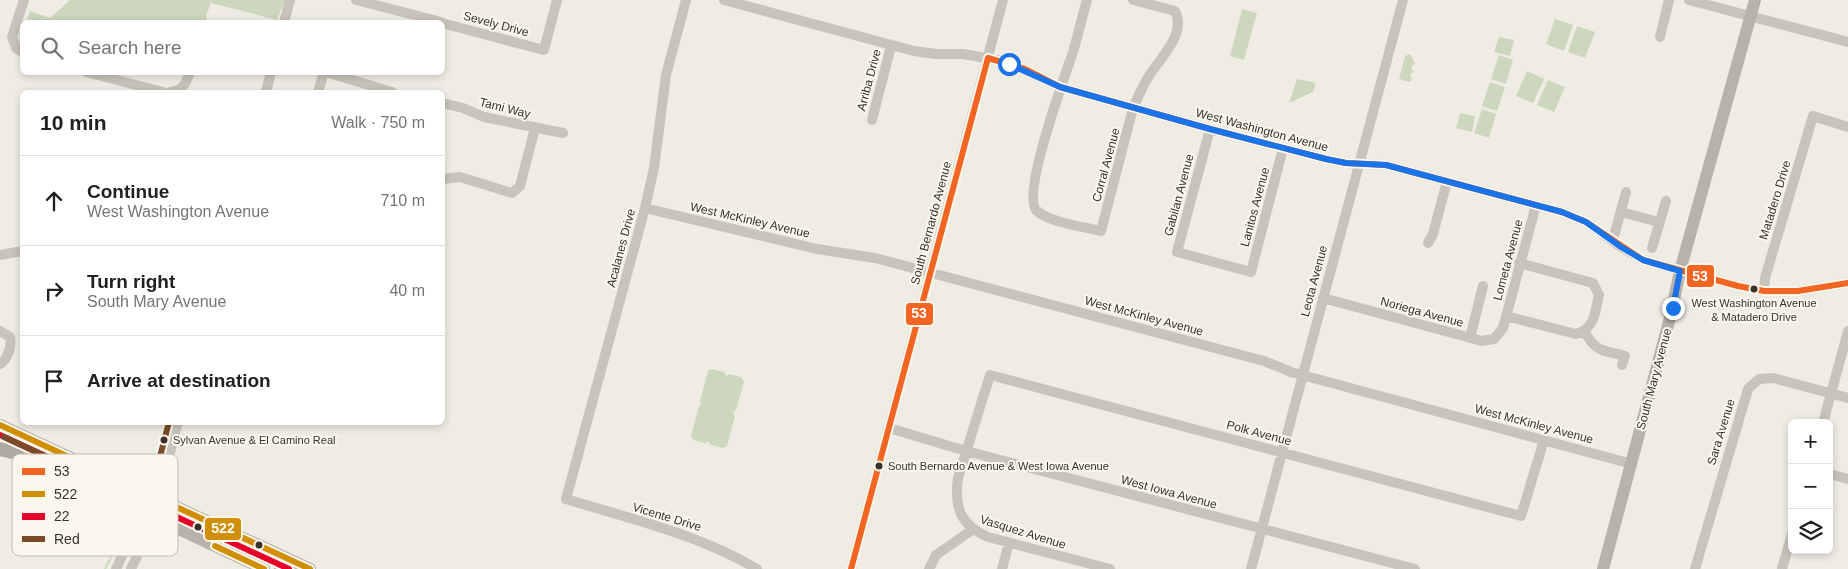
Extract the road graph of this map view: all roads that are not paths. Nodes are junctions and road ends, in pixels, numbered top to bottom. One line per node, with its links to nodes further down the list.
1 (24, 0): 21 (street)
2 (290, 0): 15 (street)
3 (356, 0): 16 (street, Sevely Drive)
4 (557, 0): 17 (street, Sevely Drive)
5 (686, 0): 48 (street, Acalanes Drive)
6 (724, 0): 20 (street, West Washington Avenue)
7 (1003, 0): 22 (street, South Bernardo Avenue)
8 (1087, 0): 28 (street)
9 (1133, 0): 35 (street, Corral Avenue)
10 (1404, 0): 42 (street, Leota Avenue)
11 (1669, 0): 18 (street)
12 (1689, 0): 14 (street)
13 (1756, 0): 14 (main road, South Mary Avenue)
14 (1752, 16): 19 (street); 57 (main road, South Mary Avenue)
15 (285, 20)
16 (431, 20)
17 (445, 24)
18 (1660, 37)
19 (1848, 42)
20 (891, 46): 22 (street, West Washington Avenue); 36 (street, Arriba Drive)
21 (20, 51)
22 (988, 58): 28 (street, West Washington Avenue); 59 (street, South Bernardo Avenue)
23 (98, 75): 29 (street)
24 (189, 75): 30 (street)
25 (270, 75): 31 (street)
26 (324, 75): 32 (street)
27 (335, 75): 33 (street)
28 (1060, 87): 35 (street, West Washington Avenue); 35 (street, Corral Avenue)
29 (155, 90)
30 (179, 90)
31 (266, 90)
32 (319, 90)
33 (385, 90)
34 (445, 104): 38 (street, Tami Way)
35 (1133, 108): 39 (street, West Washington Avenue)
36 (872, 120)
37 (1848, 127): 62 (street, Matadero Drive)
38 (536, 128): 40 (street, Tami Way); 43 (street)
39 (1210, 129): 41 (street, West Washington Avenue); 58 (street, Gabilan Avenue)
40 (563, 133)
41 (1283, 148): 42 (street, West Washington Avenue); 58 (street, Lanitos Avenue)
42 (1358, 163): 44 (street, West Washington Avenue); 63 (street, Leota Avenue)
43 (445, 178)
44 (1447, 182): 47 (street, West Washington Avenue); 52 (street)
45 (1626, 192): 49 (street)
46 (1666, 201): 50 (street)
47 (1536, 206): 51 (street, West Washington Avenue); 56 (street, Lometa Avenue)
48 (645, 208): 59 (street, West McKinley Avenue); 89 (street, Acalanes Drive)
49 (1621, 212): 50 (street); 51 (street)
50 (1659, 222): 53 (street)
51 (1612, 240): 57 (street, West Washington Avenue)
52 (1428, 243)
53 (1652, 248)
54 (20, 250): 55 (street)
55 (0, 254)
56 (1519, 263): 64 (street, Lometa Avenue); 67 (street)
57 (1680, 271): 62 (street, West Washington Avenue); 86 (main road, South Mary Avenue)
58 (1251, 272)
59 (930, 273): 72 (street, West McKinley Avenue); 78 (street, South Bernardo Avenue)
60 (1848, 283): 62 (street, West Washington Avenue)
61 (1483, 286): 68 (street)
62 (1764, 290)
63 (1322, 298): 68 (street, Noriega Avenue); 72 (street, Leota Avenue)
64 (1505, 318): 67 (street); 68 (street, Noriega Avenue)
65 (0, 331): 69 (street)
66 (1848, 331): 73 (street)
67 (1585, 332): 70 (street)
68 (1470, 338)
69 (0, 364)
70 (1622, 365)
71 (990, 375): 81 (street, Vasquez Avenue); 83 (street, Polk Avenue)
72 (1302, 375): 79 (street, West McKinley Avenue); 83 (street, Leota Avenue)
73 (1832, 394): 74 (street, Sara Avenue); 75 (street); 112 (street, Sara Avenue)
74 (1848, 398)
75 (1825, 419)
76 (0, 425): 84 (main road)
77 (177, 425): 85 (street)
78 (889, 428): 81 (street, West Iowa Avenue); 105 (street, South Bernardo Avenue)
79 (1544, 440): 83 (street, Polk Avenue); 86 (street, West McKinley Avenue)
80 (0, 447): 82 (highway)
81 (966, 451): 92 (street, West Iowa Avenue); 93 (street, Vasquez Avenue)
82 (17, 453)
83 (1282, 453): 92 (street, Leota Avenue)
84 (62, 454)
85 (169, 454)
86 (1632, 464): 111 (main road, South Mary Avenue)
87 (1833, 475): 88 (street)
88 (1848, 479)
89 (566, 500): 104 (street, Vicente Drive)
90 (178, 508): 103 (main road)
91 (178, 529): 100 (main road)
92 (1262, 529): 109 (street, Leota Avenue); 110 (street, West Iowa Avenue)
93 (972, 530): 94 (street, Vasquez Avenue); 106 (street)
94 (1009, 543): 107 (street); 108 (street, Vasquez Avenue)
95 (1788, 548): 113 (street)
96 (122, 556): 98 (street)
97 (137, 556): 99 (street)
98 (116, 569)
99 (131, 569)
100 (264, 569)
101 (280, 569): 102 (main road)
102 (286, 569)
103 (310, 569)
104 (757, 569)
105 (851, 569)
106 (929, 569)
107 (1002, 569)
108 (1110, 569)
109 (1251, 569)
110 (1415, 569)
111 (1603, 569)
112 (1695, 569)
113 (1782, 569)

